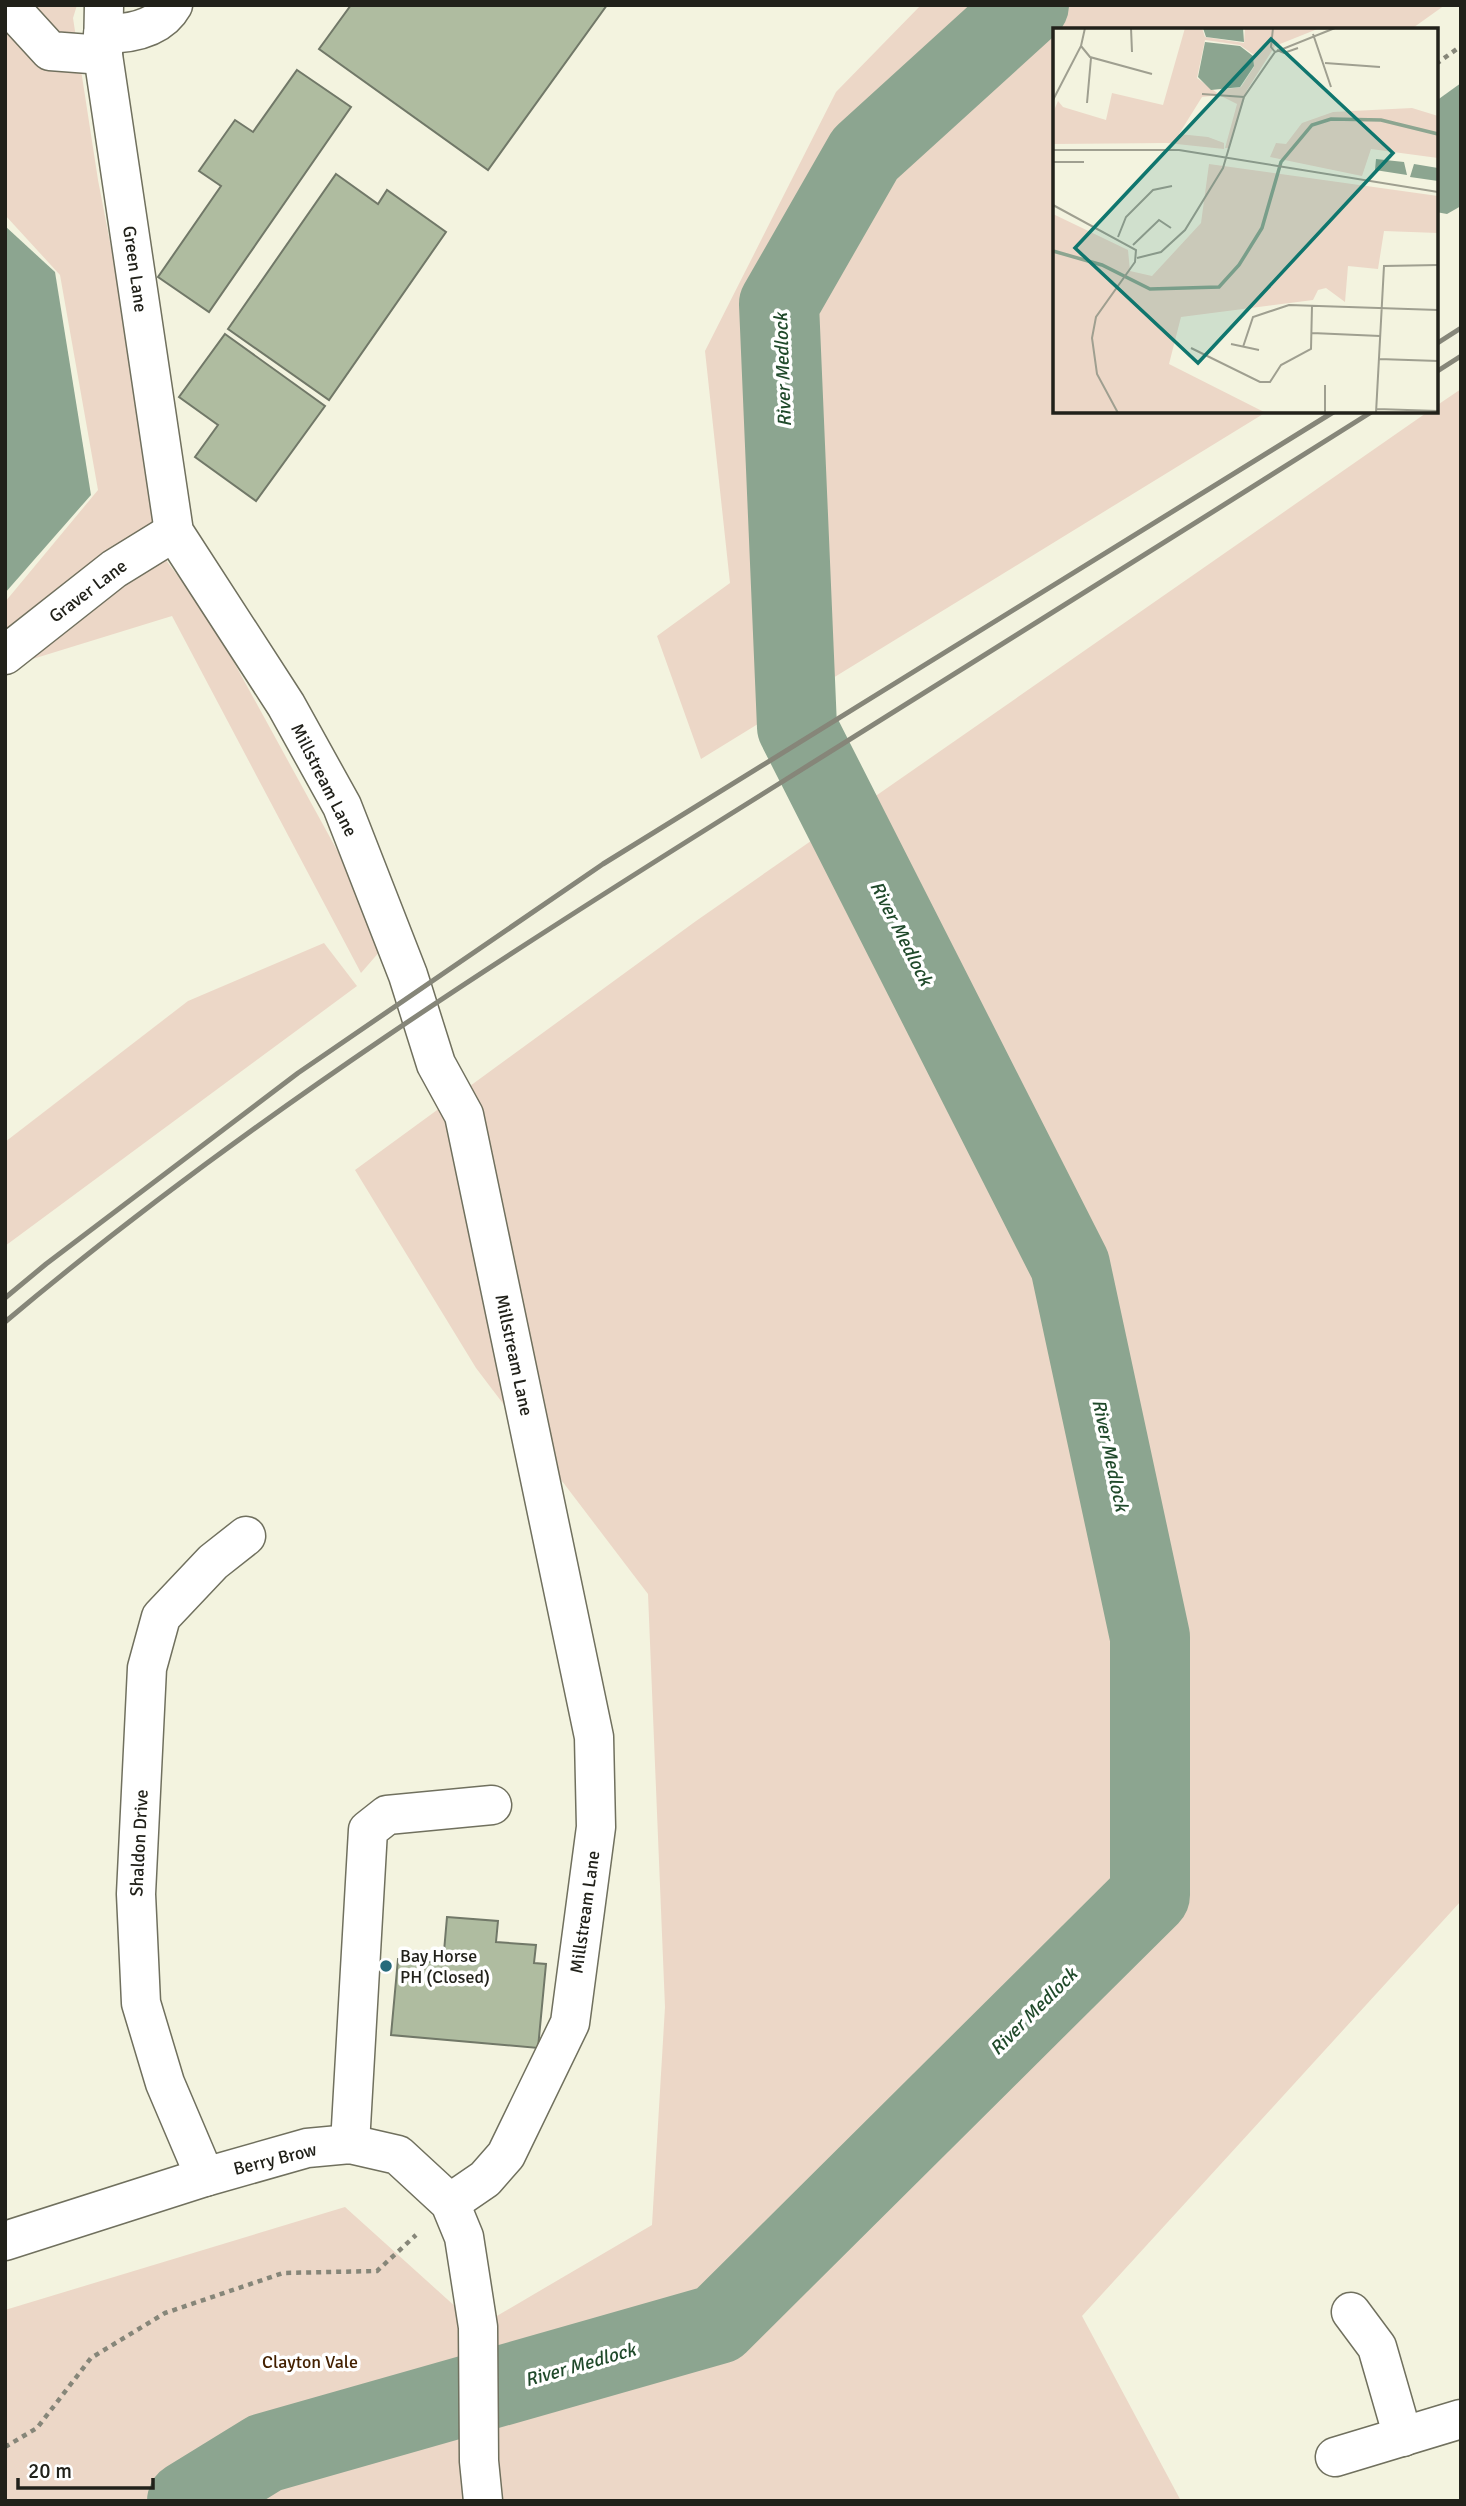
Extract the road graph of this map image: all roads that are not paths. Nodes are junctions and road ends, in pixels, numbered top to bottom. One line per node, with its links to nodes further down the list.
1 (8, 5): 3 (street)
2 (173, 5): 3 (street)
3 (103, 32): 4 (street, Green Lane)
4 (174, 531): 5 (street, Graver Lane); 10 (street, Millstream Lane)
5 (5, 655)
6 (246, 1536): 9 (street, Shaldon Drive)
7 (492, 1805): 8 (street)
8 (350, 2144): 9 (street, Berry Brow); 10 (street, Berry Brow)
9 (205, 2177): 11 (street, Berry Brow)
10 (450, 2203): 16 (street, Berry Brow)
11 (5, 2241)
12 (1351, 2312): 14 (street)
13 (1461, 2419): 14 (street)
14 (1403, 2437): 15 (street)
15 (1335, 2457)
16 (483, 2501)

